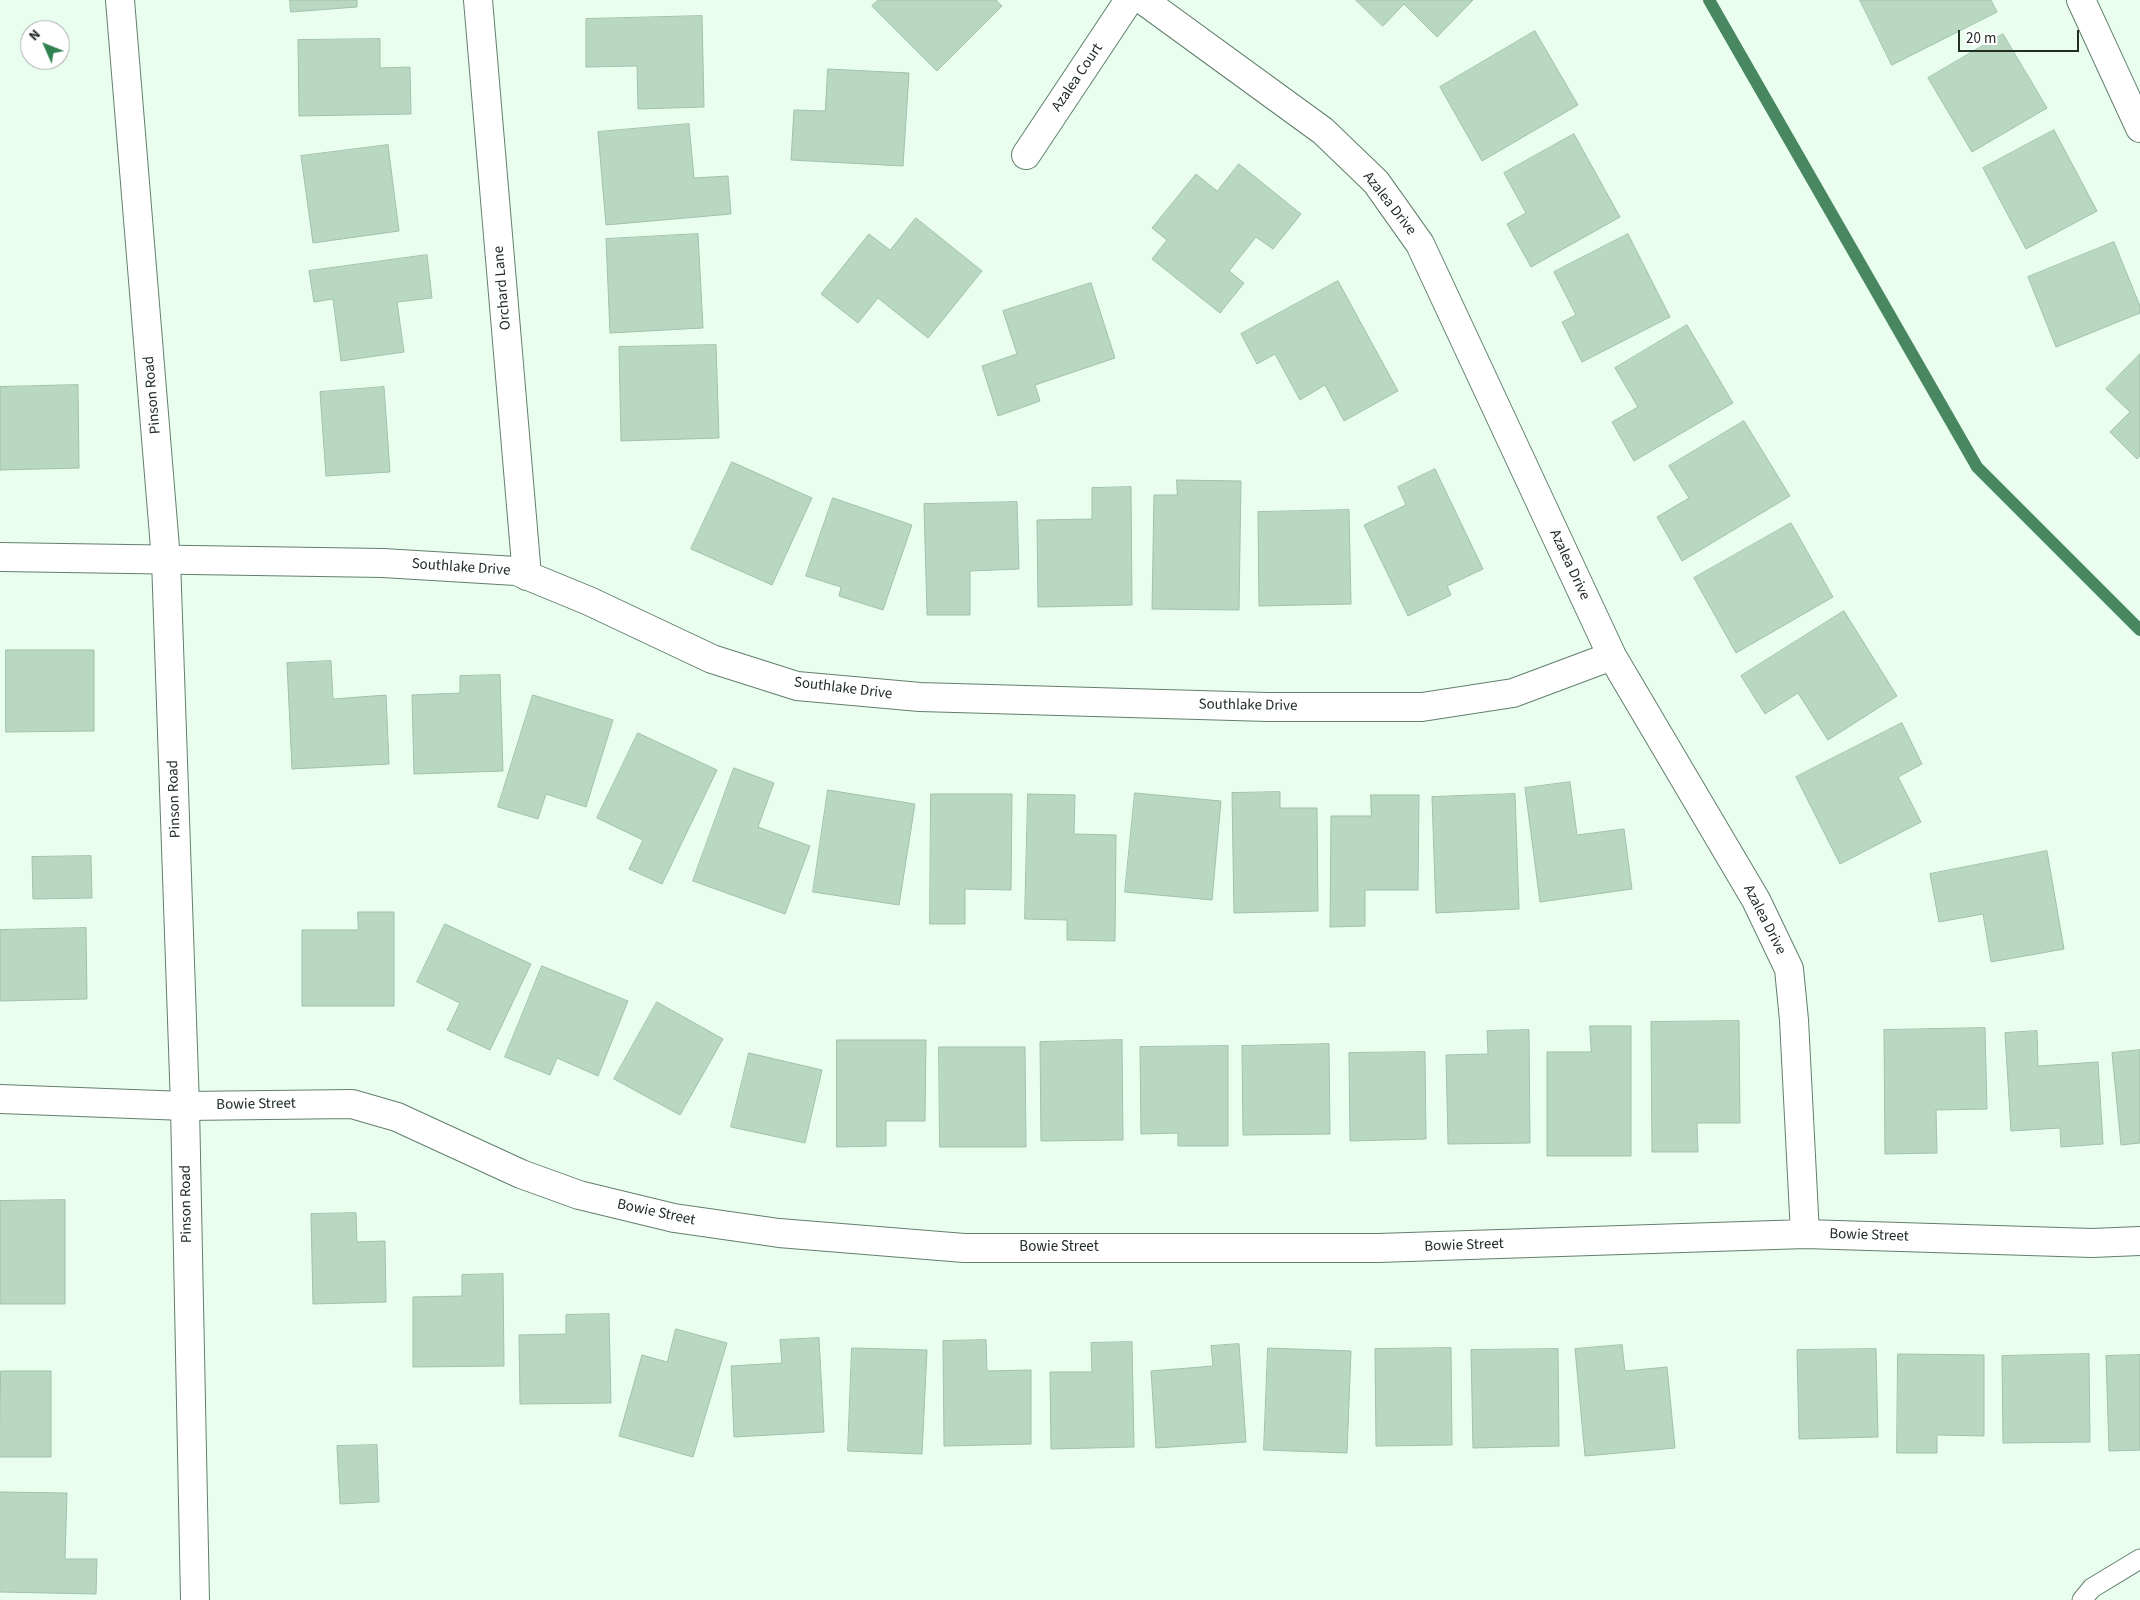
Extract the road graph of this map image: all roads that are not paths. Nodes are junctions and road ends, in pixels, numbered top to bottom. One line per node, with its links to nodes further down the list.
1 (120, 0): 9 (street, Pinson Road)
2 (478, 0): 10 (street, Orchard Lane)
3 (1129, 0): 7 (street, Azalea Court)
4 (1143, 0): 11 (street, Azalea Drive)
5 (2081, 0): 6 (street)
6 (2140, 128)
7 (1026, 155)
8 (0, 557): 9 (street, Southlake Drive)
9 (166, 560): 10 (street, Southlake Drive); 13 (street, Pinson Road)
10 (527, 576): 11 (street, Southlake Drive)
11 (1612, 656): 14 (street, Azalea Drive)
12 (0, 1099): 13 (street, Bowie Street)
13 (186, 1106): 14 (street, Bowie Street); 17 (street, Pinson Road)
14 (1805, 1234): 15 (street, Bowie Street)
15 (2140, 1241)
16 (2140, 1559): 18 (lane)
17 (195, 1600)
18 (2082, 1600)

